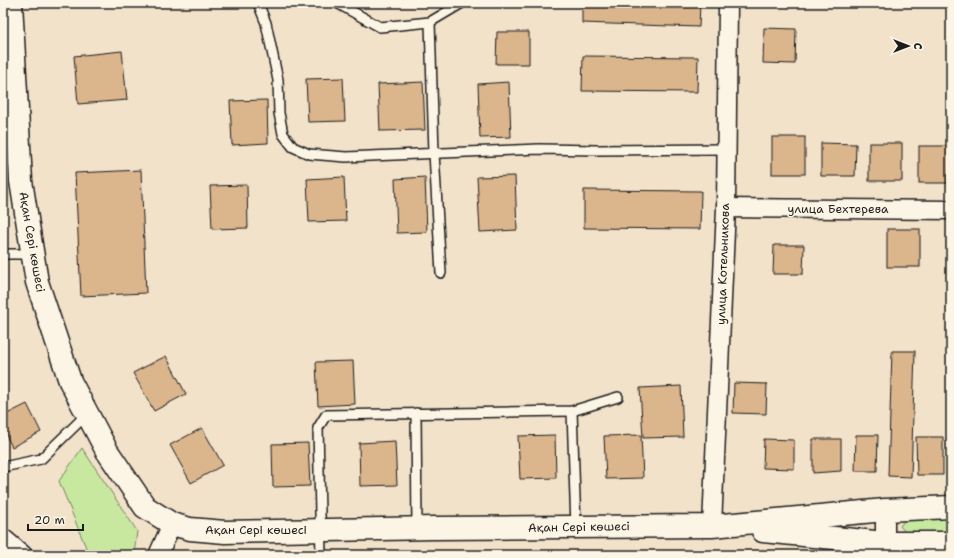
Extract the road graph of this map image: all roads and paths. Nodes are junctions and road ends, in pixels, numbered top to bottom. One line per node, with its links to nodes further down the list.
1 (11, 3): 12 (street, Ақан Сері көшесі)
2 (258, 3): 8 (lane)
3 (338, 3): 6 (lane)
4 (462, 3): 6 (lane)
5 (728, 3): 7 (street, улица Котельникова)
6 (430, 22): 8 (lane)
7 (726, 149): 8 (lane); 9 (street, улица Котельникова)
8 (434, 153): 13 (lane)
9 (726, 208): 10 (street, улица Бехтерева); 22 (street, улица Котельникова)
10 (951, 210)
11 (3, 254): 12 (lane)
12 (32, 254): 17 (street, Ақан Сері көшесі)
13 (441, 274)
14 (618, 396): 15 (lane)
15 (572, 411): 16 (lane); 23 (lane)
16 (416, 413): 24 (lane); 25 (lane)
17 (87, 414): 18 (lane); 21 (street, Ақан Сері көшесі)
18 (3, 467)
19 (951, 507): 20 (street, Ақан Сері көшесі)
20 (885, 510): 22 (street, Ақан Сері көшесі); 28 (street)
21 (172, 524): 25 (street, Ақан Сері көшесі); 30 (street)
22 (712, 526): 23 (street, Ақан Сері көшесі); 28 (street, Ақан Сері көшесі)
23 (576, 527): 24 (street, Ақан Сері көшесі)
24 (416, 529): 25 (street, Ақан Сері көшесі)
25 (320, 530): 31 (lane)
26 (3, 538): 29 (street)
27 (951, 543): 28 (street, Ақан Сері көшесі)
28 (885, 549)
29 (23, 555)
30 (158, 555)
31 (321, 555)

